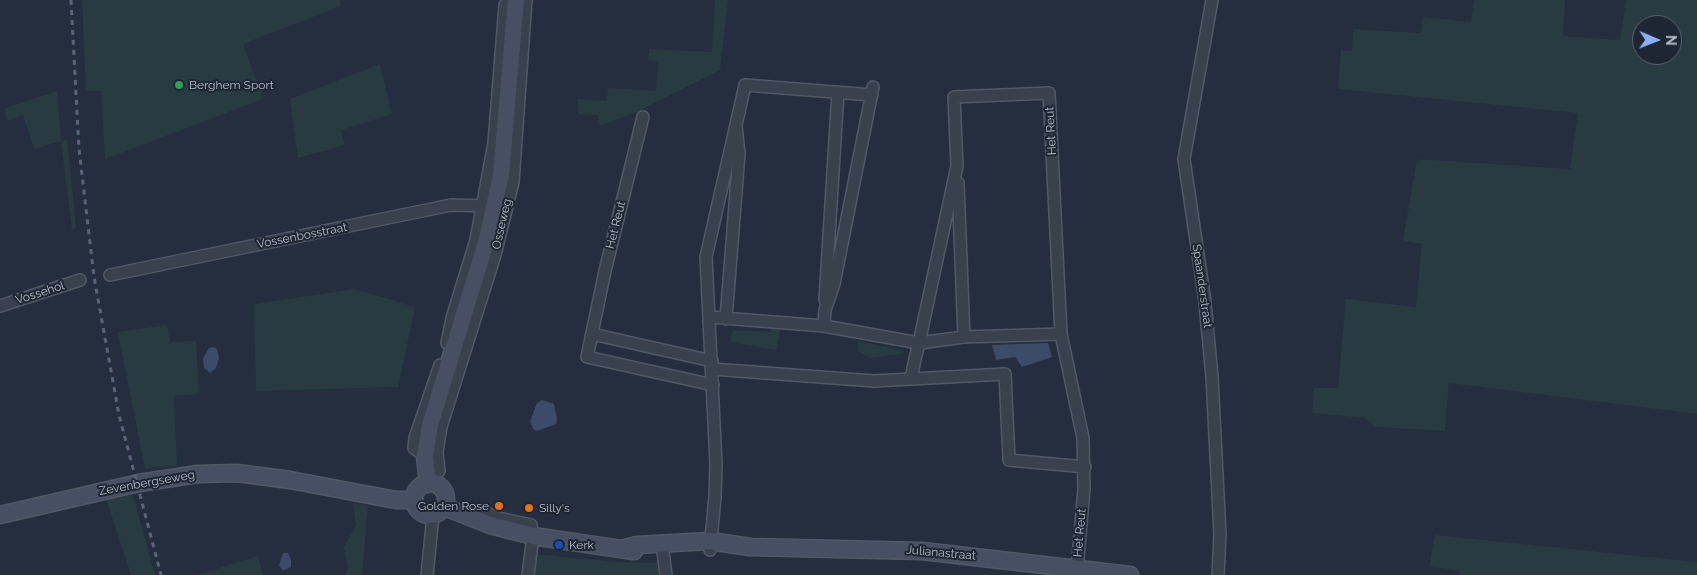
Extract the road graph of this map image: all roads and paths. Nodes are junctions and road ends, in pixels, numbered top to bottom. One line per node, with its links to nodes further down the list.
1 (1212, 0): 37 (street, Spaanderstraat)
2 (516, 2): 7 (street, Osseweg); 22 (street, Osseweg)
3 (838, 92): 5 (street); 11 (street); 11 (street)
4 (643, 117): 15 (street, Het Reut)
5 (736, 125): 12 (street); 13 (street)
6 (957, 166): 16 (street, Het Reut); 17 (street, Het Reut); 18 (street, Het Reut)
7 (489, 206): 8 (street, Vossenbosstraat); 22 (street, Osseweg); 23 (street, Osseweg)
8 (110, 275)
9 (80, 280): 10 (street, Vossehol)
10 (0, 306)
11 (825, 310): 14 (street)
12 (710, 317): 13 (street); 19 (street)
13 (726, 319): 14 (street)
14 (824, 326): 18 (street)
15 (592, 334): 19 (street); 21 (street, Het Reut)
16 (1061, 334): 17 (street); 24 (street, Het Reut)
17 (964, 337): 18 (street)
18 (918, 343): 20 (street, Het Reut)
19 (712, 365): 20 (street); 21 (street)
20 (911, 379): 24 (street)
21 (713, 385): 30 (street)
22 (432, 440): 23 (street, Osseweg); 25 (street, Osseweg)
23 (425, 456): 25 (street, Osseweg)
24 (1085, 467): 32 (street, Het Reut)
25 (433, 477): 26 (street); 27 (street)
26 (414, 500): 27 (street, Julianastraat); 28 (street, Zevenbergseweg)
27 (438, 511): 29 (street, Julianastraat); 33 (street)
28 (0, 515)
29 (533, 536): 31 (street, Julianastraat); 34 (street)
30 (710, 546): 31 (street, Julianastraat); 32 (street, Julianastraat)
31 (662, 547): 35 (street)
32 (1077, 569): 36 (street, Julianastraat)
33 (427, 575)
34 (528, 575)
35 (666, 575)
36 (1130, 575)
37 (1218, 575)

